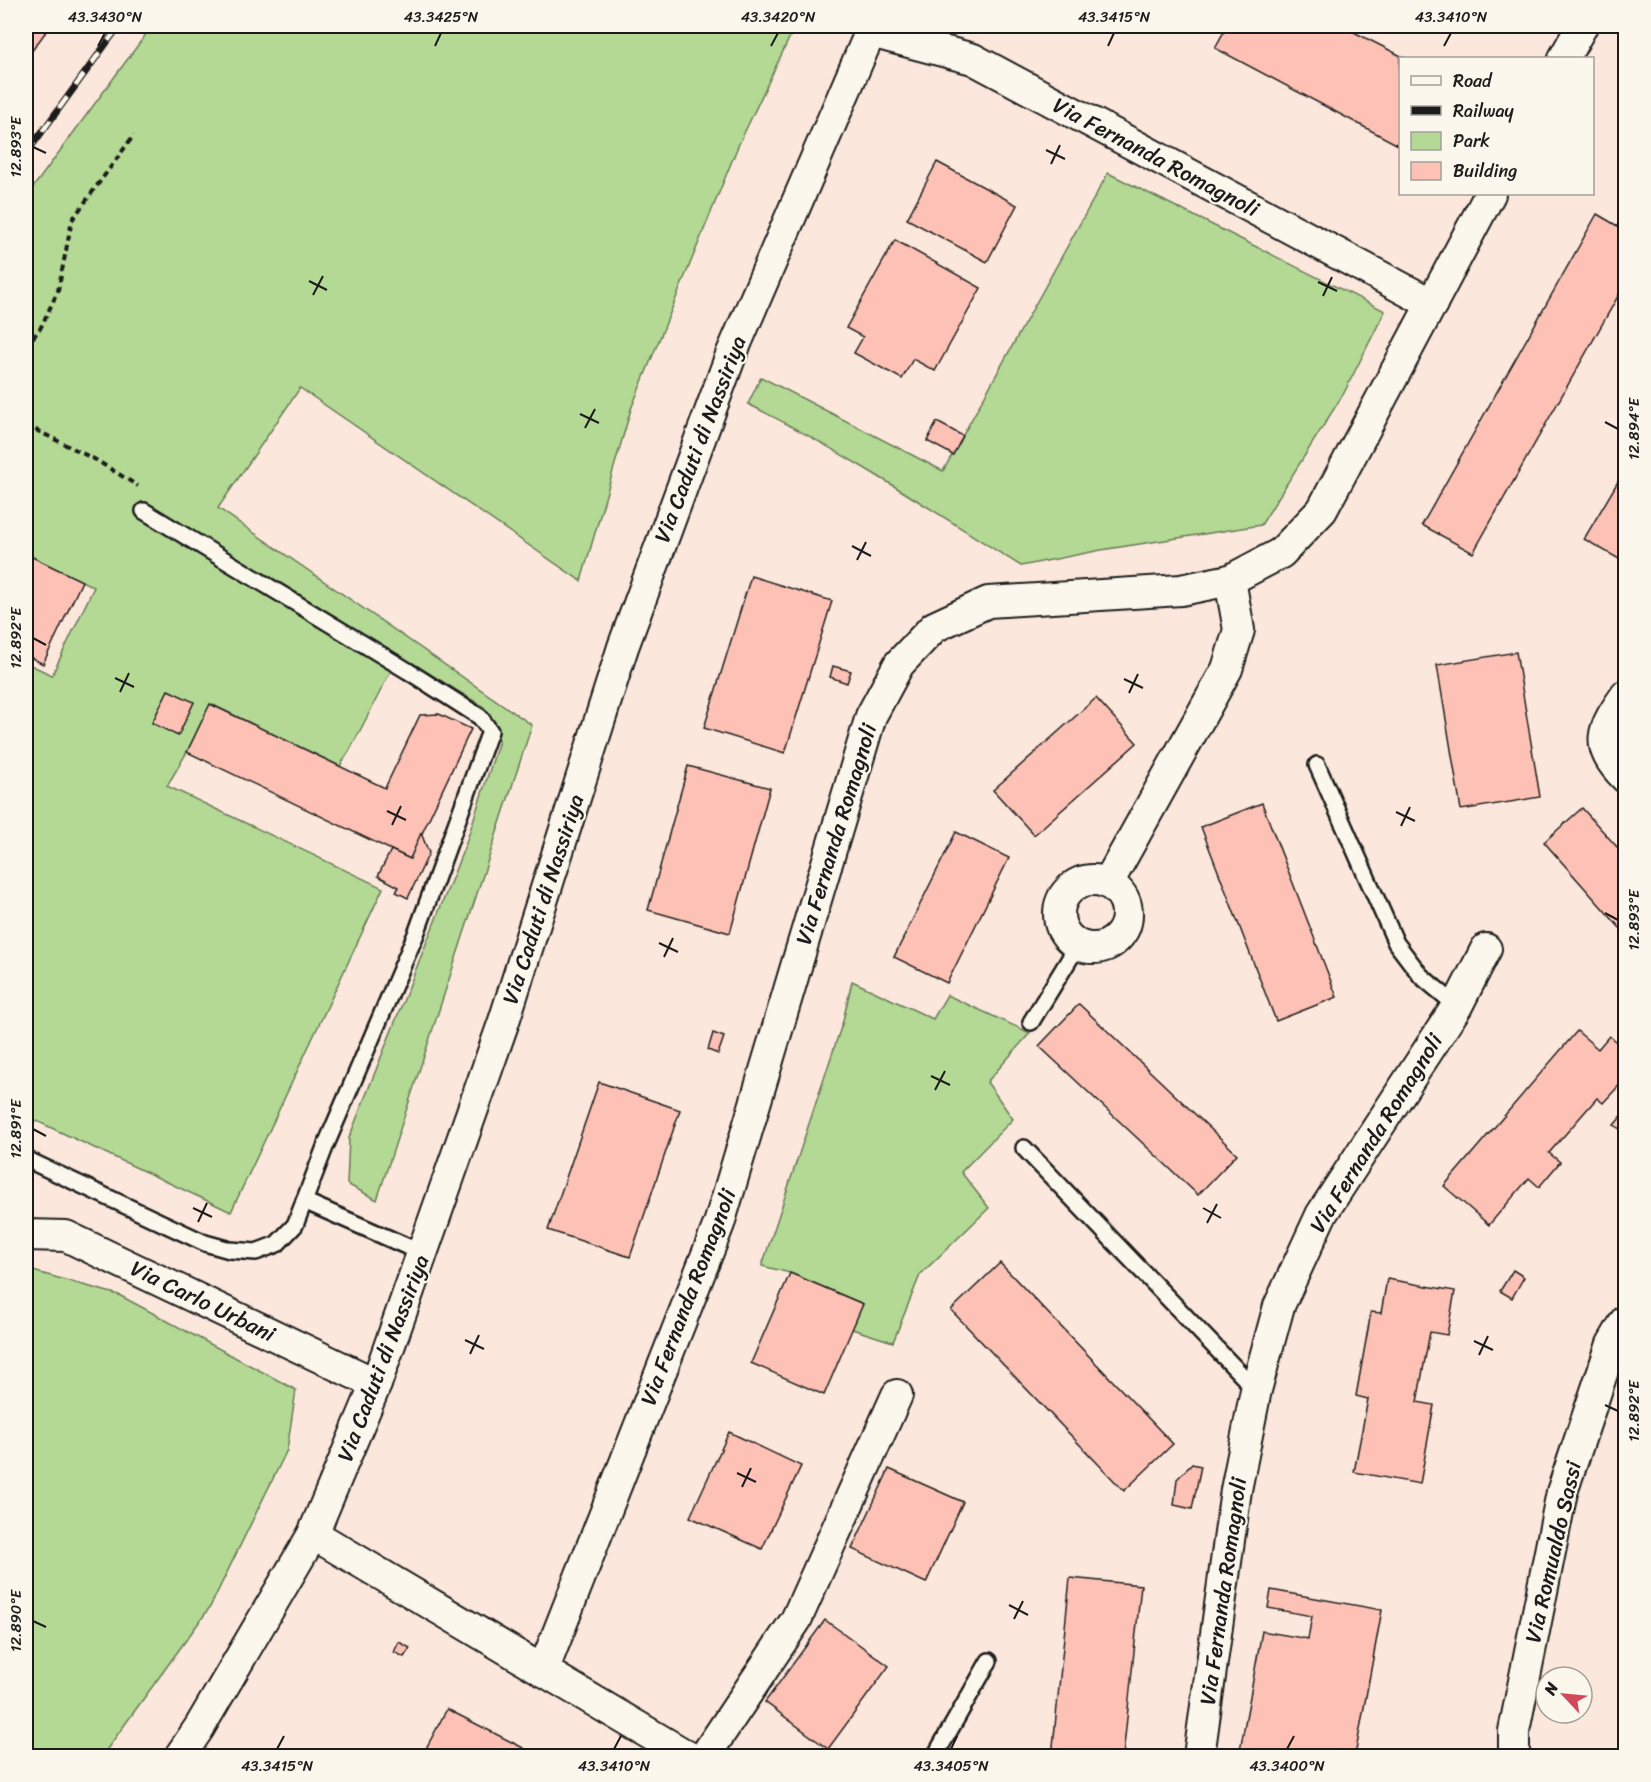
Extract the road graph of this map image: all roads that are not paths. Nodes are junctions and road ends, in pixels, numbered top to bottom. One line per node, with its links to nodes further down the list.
1 (1582, 26): 3 (street)
2 (872, 29): 5 (street, Via Fernanda Romagnoli); 20 (street, Via Caduti di Nassiriya)
3 (1565, 57)
4 (1489, 195): 5 (street, Via Fernanda Romagnoli)
5 (1432, 304): 7 (street, Via Fernanda Romagnoli)
6 (144, 511): 18 (lane)
7 (1230, 580): 11 (street); 27 (street, Via Fernanda Romagnoli)
8 (1626, 695): 10 (street)
9 (1317, 765): 14 (lane)
10 (1626, 778)
11 (1108, 883): 12 (street); 12 (street)
12 (1078, 945): 15 (lane)
13 (1486, 949): 14 (street, Via Fernanda Romagnoli)
14 (1457, 1006): 23 (street, Via Fernanda Romagnoli)
15 (1031, 1022)
16 (1024, 1148): 23 (lane)
17 (26, 1159): 18 (lane)
18 (304, 1201): 20 (lane)
19 (26, 1235): 22 (street, Via Carlo Urbani)
20 (423, 1253): 22 (street, Via Caduti di Nassiriya)
21 (1626, 1320): 33 (street, Via Romualdo Sassi)
22 (376, 1384): 25 (street, Via Caduti di Nassiriya)
23 (1256, 1390): 32 (street, Via Fernanda Romagnoli)
24 (897, 1395): 30 (street)
25 (313, 1534): 27 (street); 28 (street, Via Caduti di Nassiriya)
26 (989, 1661): 31 (lane)
27 (543, 1671): 29 (street)
28 (180, 1756)
29 (687, 1756)
30 (705, 1756)
31 (935, 1756)
32 (1199, 1756)
33 (1514, 1756)

